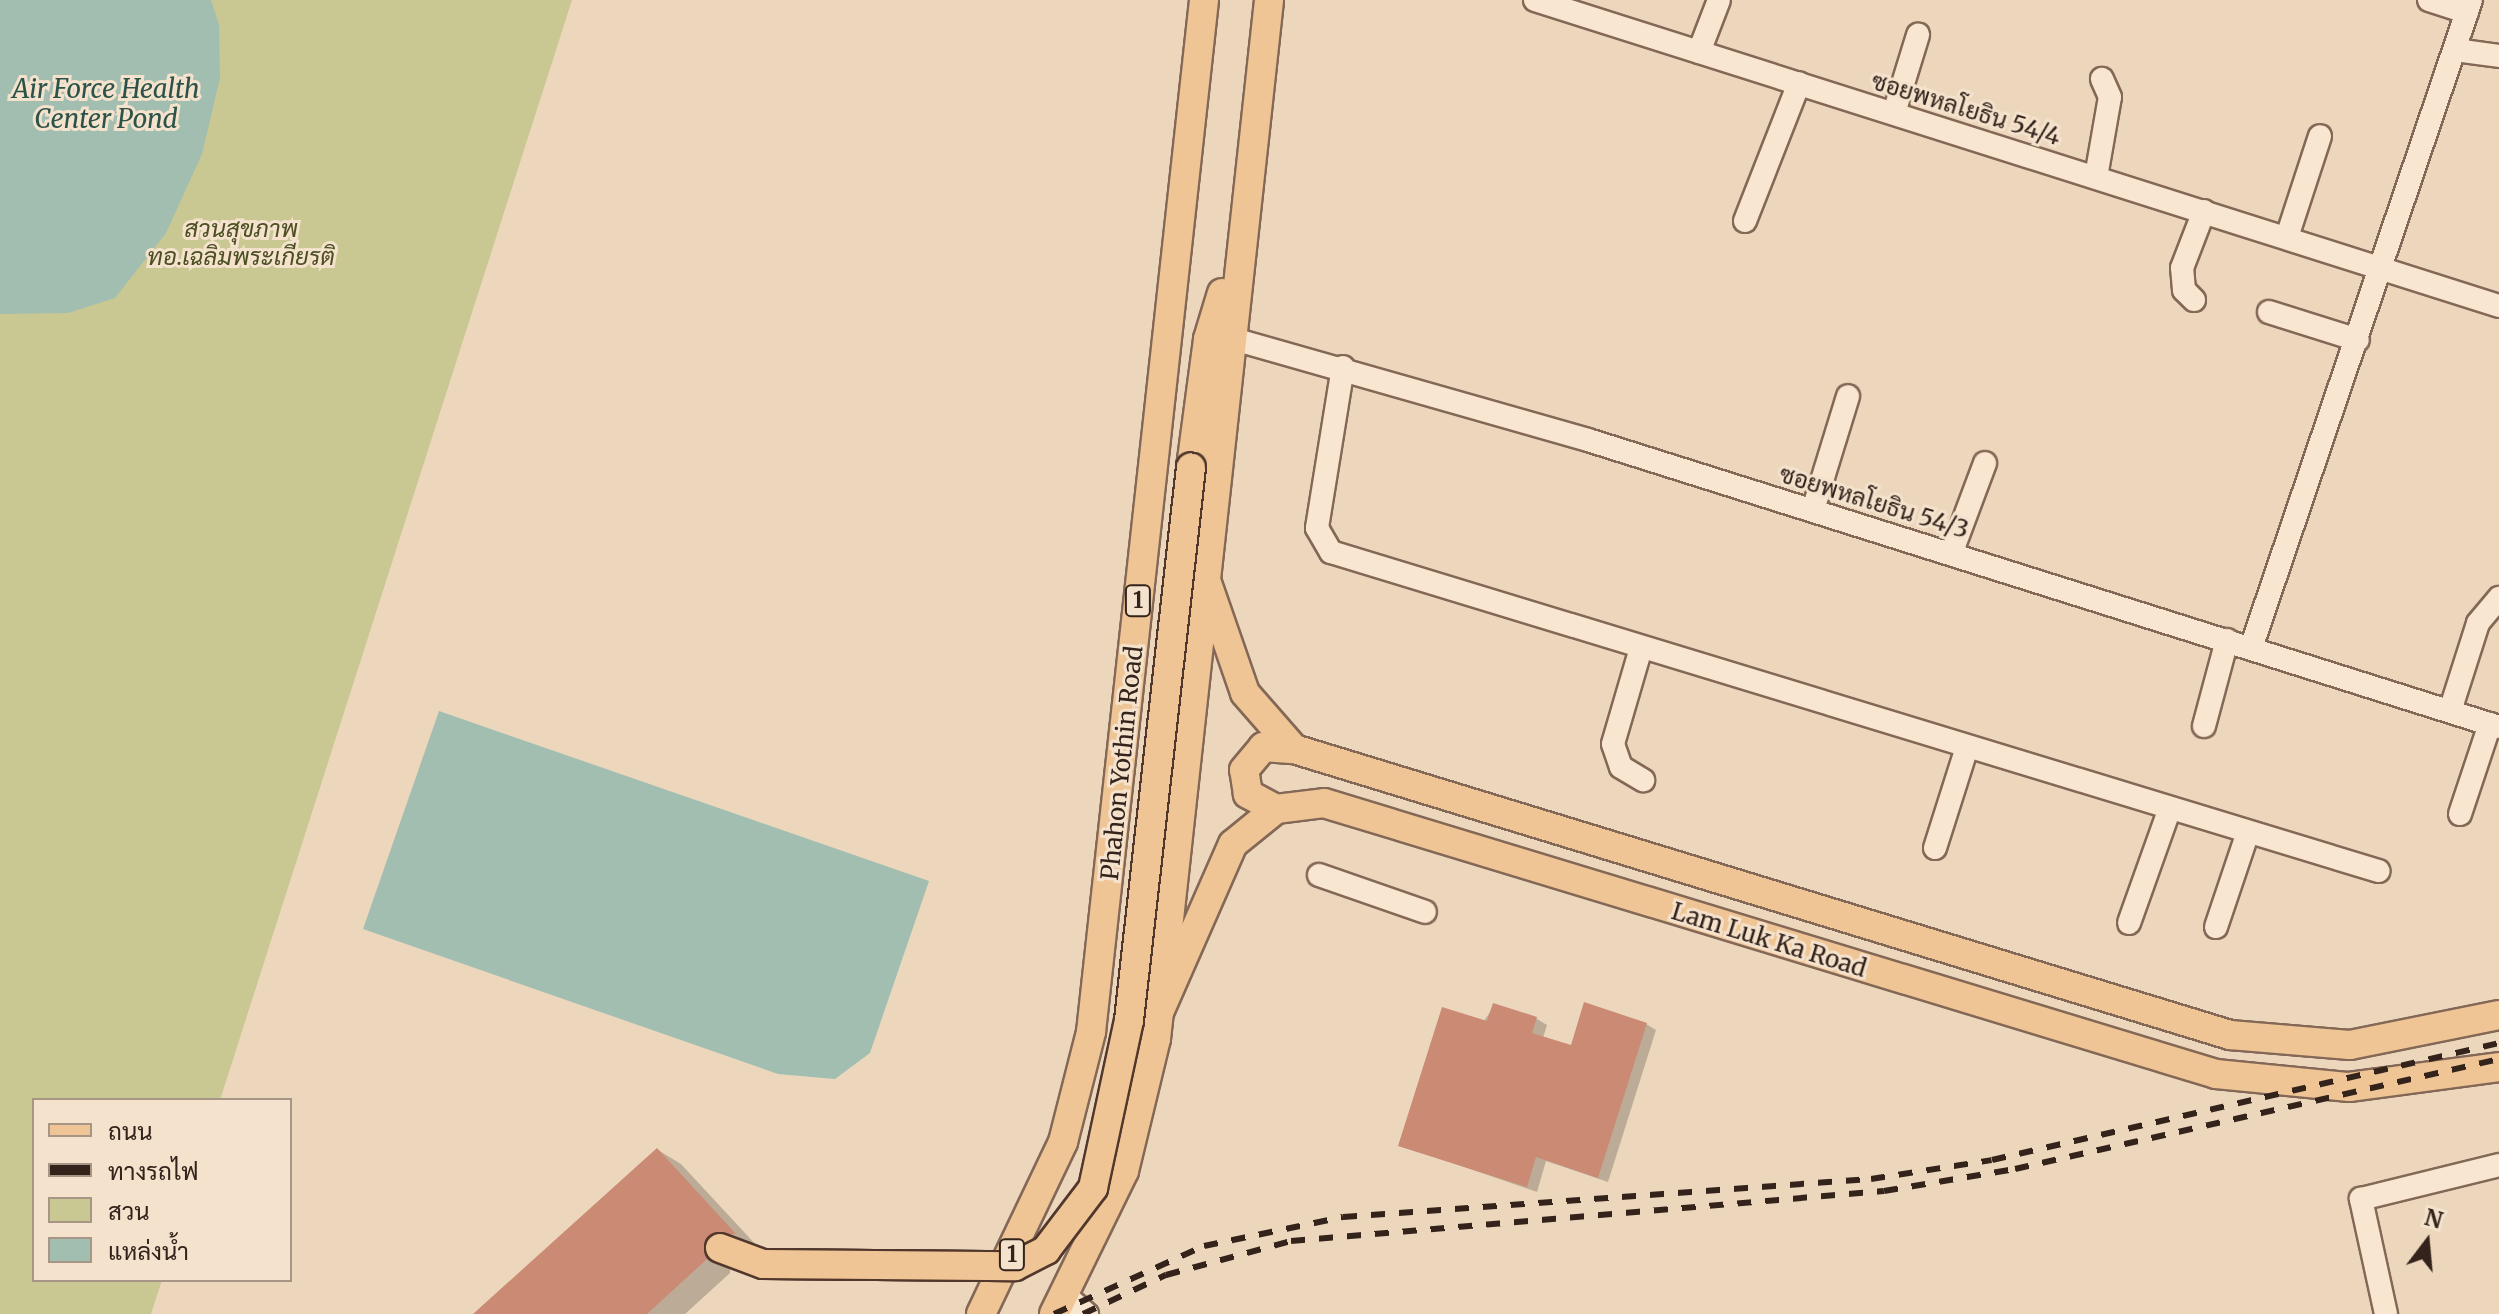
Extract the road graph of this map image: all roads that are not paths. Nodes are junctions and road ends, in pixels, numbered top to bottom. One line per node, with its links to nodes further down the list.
1 (1204, 0): 58 (main road, Phahon Yothin Road / 1)
2 (1269, 0): 18 (main road)
3 (1535, 0): 9 (street, ซอยพหลโยธิน 54/4)
4 (1719, 0): 9 (street)
5 (2429, 0): 6 (street)
6 (2469, 6): 8 (street)
7 (1918, 35): 13 (street)
8 (2455, 50): 10 (street); 20 (street)
9 (1699, 52): 12 (street, ซอยพหลโยธิน 54/4)
10 (2499, 56)
11 (2102, 79): 15 (street)
12 (1799, 83): 13 (street, ซอยพหลโยธิน 54/4); 17 (street)
13 (1894, 113): 15 (street, ซอยพหลโยธิน 54/4)
14 (2320, 136): 19 (street)
15 (2096, 177): 16 (street, ซอยพหลโยธิน 54/4)
16 (2204, 211): 19 (street, ซอยพหลโยธิน 54/4); 21 (street)
17 (1745, 221)
18 (1242, 232): 24 (main road); 56 (main road, bridge)
19 (2287, 237): 20 (street, ซอยพหลโยธิน 54/4)
20 (2381, 267): 22 (street, ซอยพหลโยธิน 54/4); 25 (street)
21 (2194, 300)
22 (2499, 306)
23 (2269, 312): 25 (street)
24 (1230, 338): 26 (street, ซอยพหลโยธิน 54/3); 31 (main road)
25 (2358, 340): 35 (street)
26 (1343, 367): 29 (street, ซอยพหลโยธิน 54/3); 34 (street)
27 (1848, 396): 29 (street)
28 (1985, 463): 30 (street)
29 (1813, 510): 30 (street, ซอยพหลโยธิน 54/3)
30 (1951, 554): 33 (street, ซอยพหลโยธิน 54/3)
31 (1207, 583): 40 (main road); 52 (main road)
32 (2499, 598): 36 (street)
33 (2227, 640): 35 (street, ซอยพหลโยธิน 54/3); 38 (street)
34 (1641, 648): 39 (street); 41 (street)
35 (2251, 648): 36 (street, ซอยพหลโยธิน 54/3)
36 (2450, 711): 37 (street, ซอยพหลโยธิน 54/3)
37 (2494, 725): 44 (street)
38 (2204, 726)
39 (1967, 747): 42 (street); 46 (street)
40 (1294, 749): 43 (main road); 53 (main road, Lam Luk Ka Road)
41 (1643, 780)
42 (2170, 808): 45 (street); 50 (street)
43 (1276, 809): 52 (main road); 54 (main road, Lam Luk Ka Road)
44 (2460, 814)
45 (2248, 832): 47 (street); 51 (street)
46 (1935, 848)
47 (2378, 871)
48 (1319, 875): 49 (street)
49 (1425, 912)
50 (2129, 923)
51 (2216, 927)
52 (1160, 1010): 57 (main road)
53 (2499, 1015)
54 (2499, 1067)
55 (2499, 1165): 59 (street)
56 (720, 1248)
57 (1069, 1308)
58 (981, 1314)
59 (2386, 1314)

